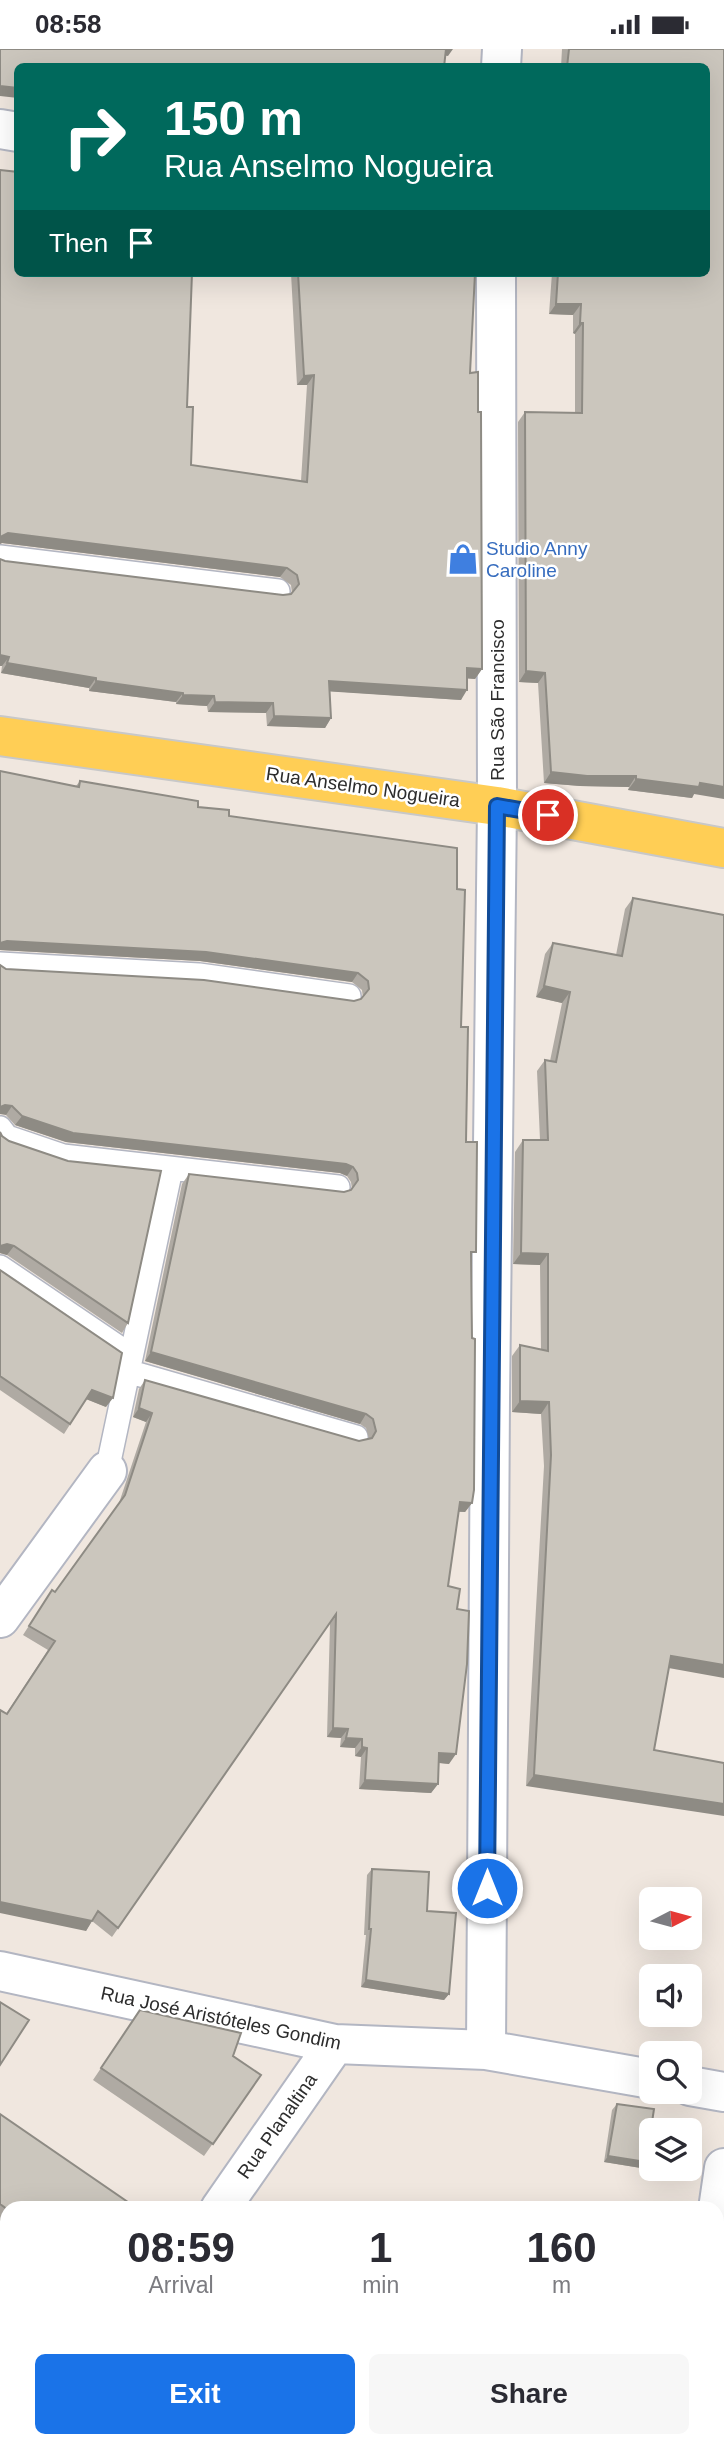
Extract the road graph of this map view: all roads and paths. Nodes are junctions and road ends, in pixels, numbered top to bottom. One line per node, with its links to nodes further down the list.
1 (496, 277): 5 (street, Rua São Francisco)
2 (0, 557): 3 (lane)
3 (278, 591)
4 (0, 736): 5 (main road, Rua Anselmo Nogueira)
5 (497, 806): 6 (main road, Rua Anselmo Nogueira); 19 (street, Rua São Francisco)
6 (724, 848)
7 (0, 964): 8 (lane)
8 (349, 996)
9 (0, 1128): 10 (lane)
10 (171, 1169): 11 (lane); 13 (lane)
11 (338, 1188)
12 (0, 1266): 13 (lane)
13 (129, 1363): 14 (lane); 15 (lane)
14 (356, 1437)
15 (107, 1471): 16 (street)
16 (0, 1618)
17 (0, 1971): 18 (street, Rua José Aristóteles Gondim)
18 (335, 2044): 19 (street, Rua José Aristóteles Gondim); 24 (street, Rua Planaltina)
19 (486, 2050): 20 (street, Rua José Aristóteles Gondim)
20 (639, 2077)
21 (702, 2088): 22 (street)
22 (724, 2092)
23 (724, 2168): 25 (street)
24 (226, 2201)
25 (719, 2201)

